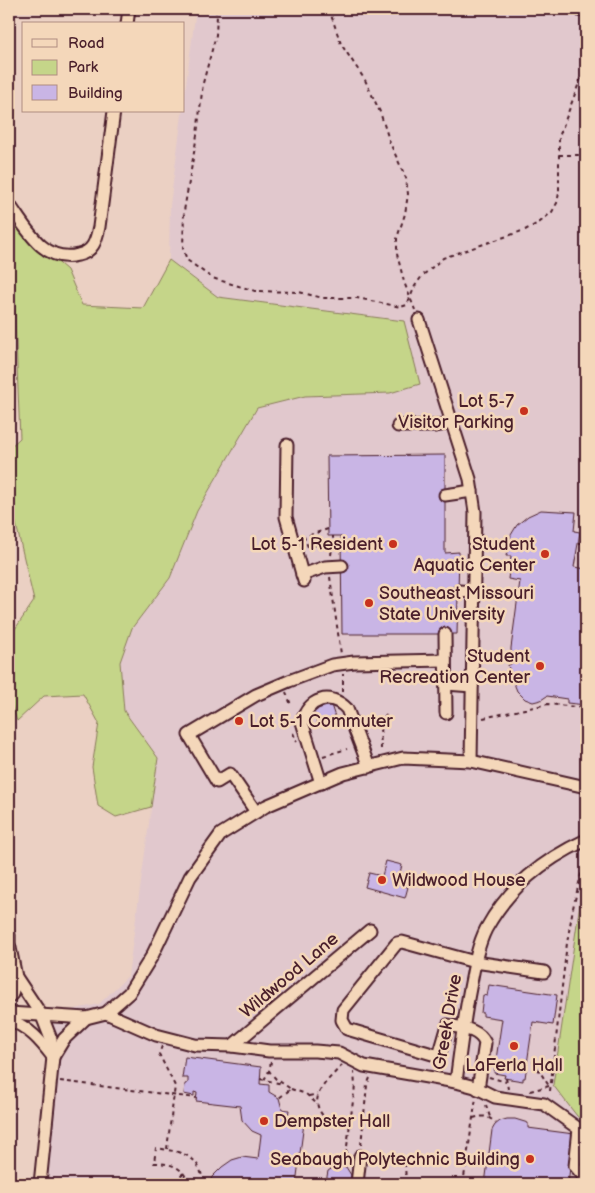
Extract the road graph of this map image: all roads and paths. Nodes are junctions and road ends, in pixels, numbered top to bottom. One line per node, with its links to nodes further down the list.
1 (129, 9): 6 (street)
2 (215, 9): 12 (path)
3 (329, 9): 12 (path)
4 (554, 9): 5 (path)
5 (586, 19)
6 (127, 22)
7 (586, 71): 9 (path)
8 (114, 112): 11 (street)
9 (559, 155): 10 (path); 12 (path)
10 (586, 155)
11 (9, 204)
12 (410, 298): 13 (path)
13 (419, 320): 14 (street)
14 (452, 423): 15 (street); 17 (street)
15 (398, 426)
16 (288, 445): 24 (street)
17 (472, 491): 18 (street); 26 (street)
18 (445, 495)
19 (328, 529): 21 (path)
20 (333, 536): 21 (path)
21 (333, 540): 24 (path)
22 (579, 543): 23 (path)
23 (586, 543)
24 (336, 567): 29 (path)
25 (458, 591): 26 (street)
26 (474, 592): 31 (street)
27 (445, 634): 28 (street)
28 (446, 660): 29 (street); 30 (street)
29 (342, 664): 32 (path); 44 (street)
30 (446, 684): 31 (street); 34 (street)
31 (472, 686): 40 (street)
32 (343, 692)
33 (586, 708): 36 (path)
34 (446, 713)
35 (387, 714): 38 (path)
36 (480, 718)
37 (347, 749): 39 (path)
38 (381, 749)
39 (322, 756)
40 (472, 761): 41 (street); 43 (street)
41 (369, 767): 42 (street); 42 (street)
42 (321, 782): 44 (street)
43 (586, 787)
44 (256, 812): 54 (street)
45 (586, 840): 49 (street, Greek Drive)
46 (586, 854): 65 (path)
47 (370, 930): 60 (street, Wildwood Lane)
48 (9, 935): 51 (street)
49 (475, 962): 50 (street); 58 (street, Greek Drive); 58 (street)
50 (544, 972)
51 (16, 977): 52 (street); 55 (street)
52 (9, 997)
53 (9, 1013): 55 (street)
54 (106, 1013): 56 (street); 60 (street, Greek Drive)
55 (42, 1016): 56 (street); 61 (street)
56 (86, 1018): 61 (street)
57 (9, 1019): 61 (street)
58 (463, 1028): 74 (street, Greek Drive); 82 (street)
59 (162, 1045): 83 (path)
60 (232, 1046): 74 (street, Greek Drive)
61 (52, 1057): 100 (street)
62 (275, 1059): 68 (path)
63 (340, 1060): 66 (path)
64 (533, 1061): 69 (path)
65 (552, 1062): 69 (path); 76 (path)
66 (344, 1063): 67 (path); 81 (path)
67 (347, 1065)
68 (269, 1071): 75 (path); 75 (path)
69 (539, 1071): 76 (path)
70 (354, 1072): 91 (path)
71 (487, 1076): 80 (path)
72 (371, 1077): 96 (path)
73 (58, 1080): 83 (path)
74 (456, 1082): 82 (street)
75 (285, 1085): 77 (path)
76 (549, 1086): 78 (path); 79 (path)
77 (291, 1088): 84 (path); 86 (path)
78 (550, 1091)
79 (526, 1092)
80 (509, 1093)
81 (318, 1094): 84 (path); 88 (path)
82 (480, 1094): 90 (path); 93 (street)
83 (174, 1095): 85 (path); 94 (path)
84 (309, 1096): 88 (path)
85 (196, 1098)
86 (279, 1098)
87 (486, 1102): 89 (path)
88 (318, 1107): 91 (path)
89 (490, 1117): 90 (path); 92 (path)
90 (473, 1118): 106 (path)
91 (351, 1119): 95 (path)
92 (496, 1124)
93 (582, 1130): 99 (street)
94 (167, 1149): 98 (path); 103 (path)
95 (346, 1154)
96 (360, 1156): 104 (street)
97 (405, 1163): 105 (path)
98 (184, 1172): 101 (path); 102 (path)
99 (586, 1179)
100 (40, 1184)
101 (167, 1184)
102 (188, 1184)
103 (203, 1184)
104 (357, 1184)
105 (406, 1184)
106 (463, 1184)

